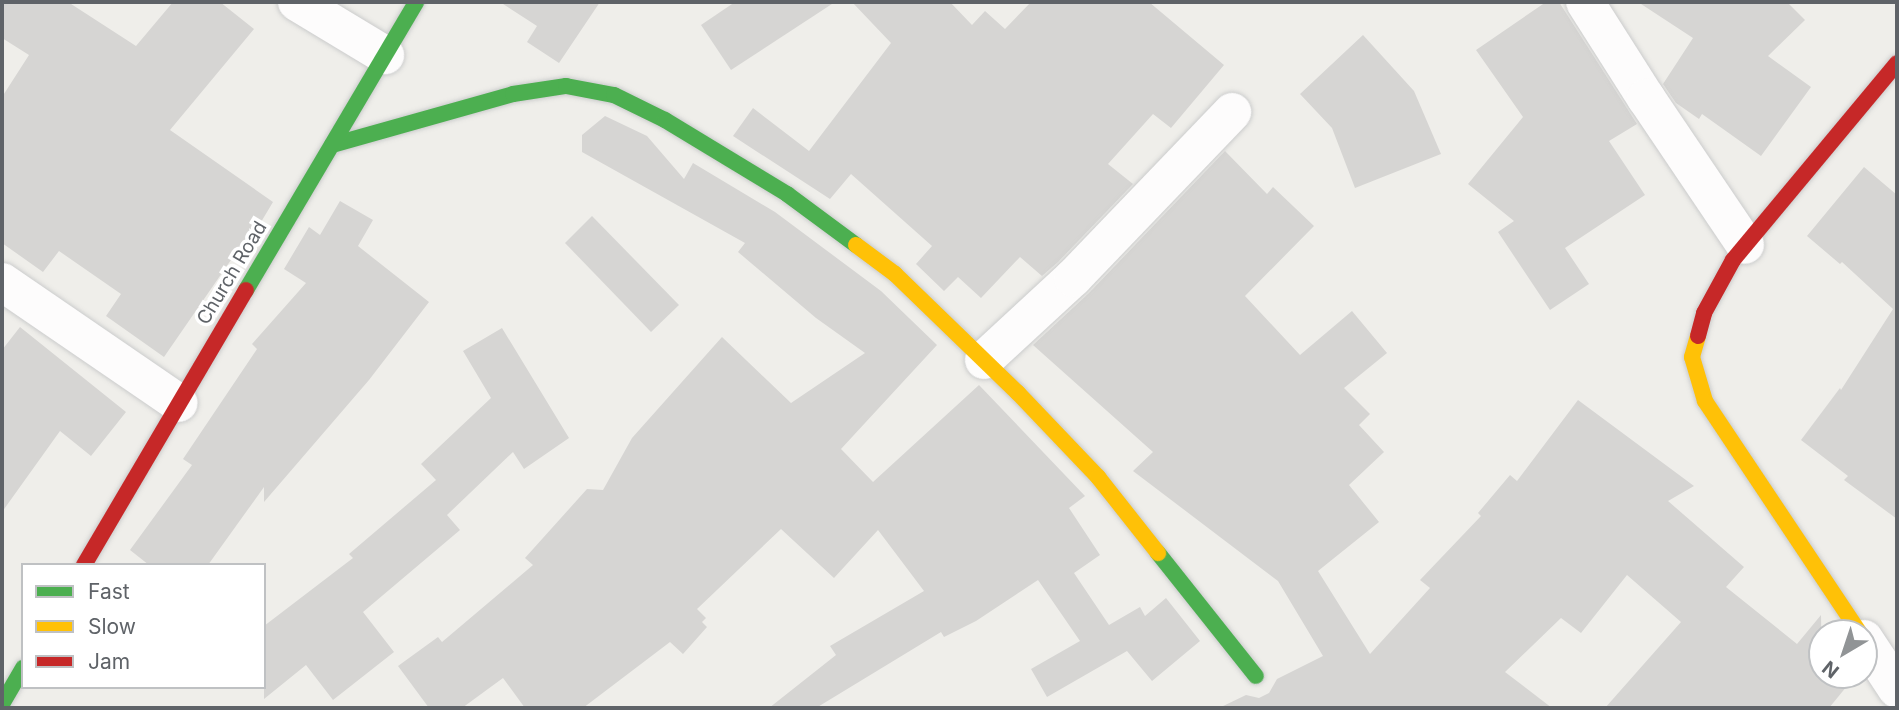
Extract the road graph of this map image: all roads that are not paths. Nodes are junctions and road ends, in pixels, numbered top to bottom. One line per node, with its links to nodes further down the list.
1 (297, 2): 4 (street)
2 (416, 2): 4 (street, Church Road)
3 (1585, 2): 8 (street)
4 (385, 55): 7 (street, Church Road)
5 (1897, 62): 8 (street)
6 (1232, 112): 10 (street)
7 (332, 145): 10 (street); 11 (street, Church Road)
8 (1745, 245): 13 (street)
9 (2, 282): 11 (street)
10 (984, 360): 16 (street)
11 (179, 403): 12 (street, Church Road)
12 (85, 563)
13 (1851, 619)
14 (1878, 660): 17 (street)
15 (21, 671): 18 (street)
16 (1256, 676)
17 (1897, 689)
18 (2, 704)

